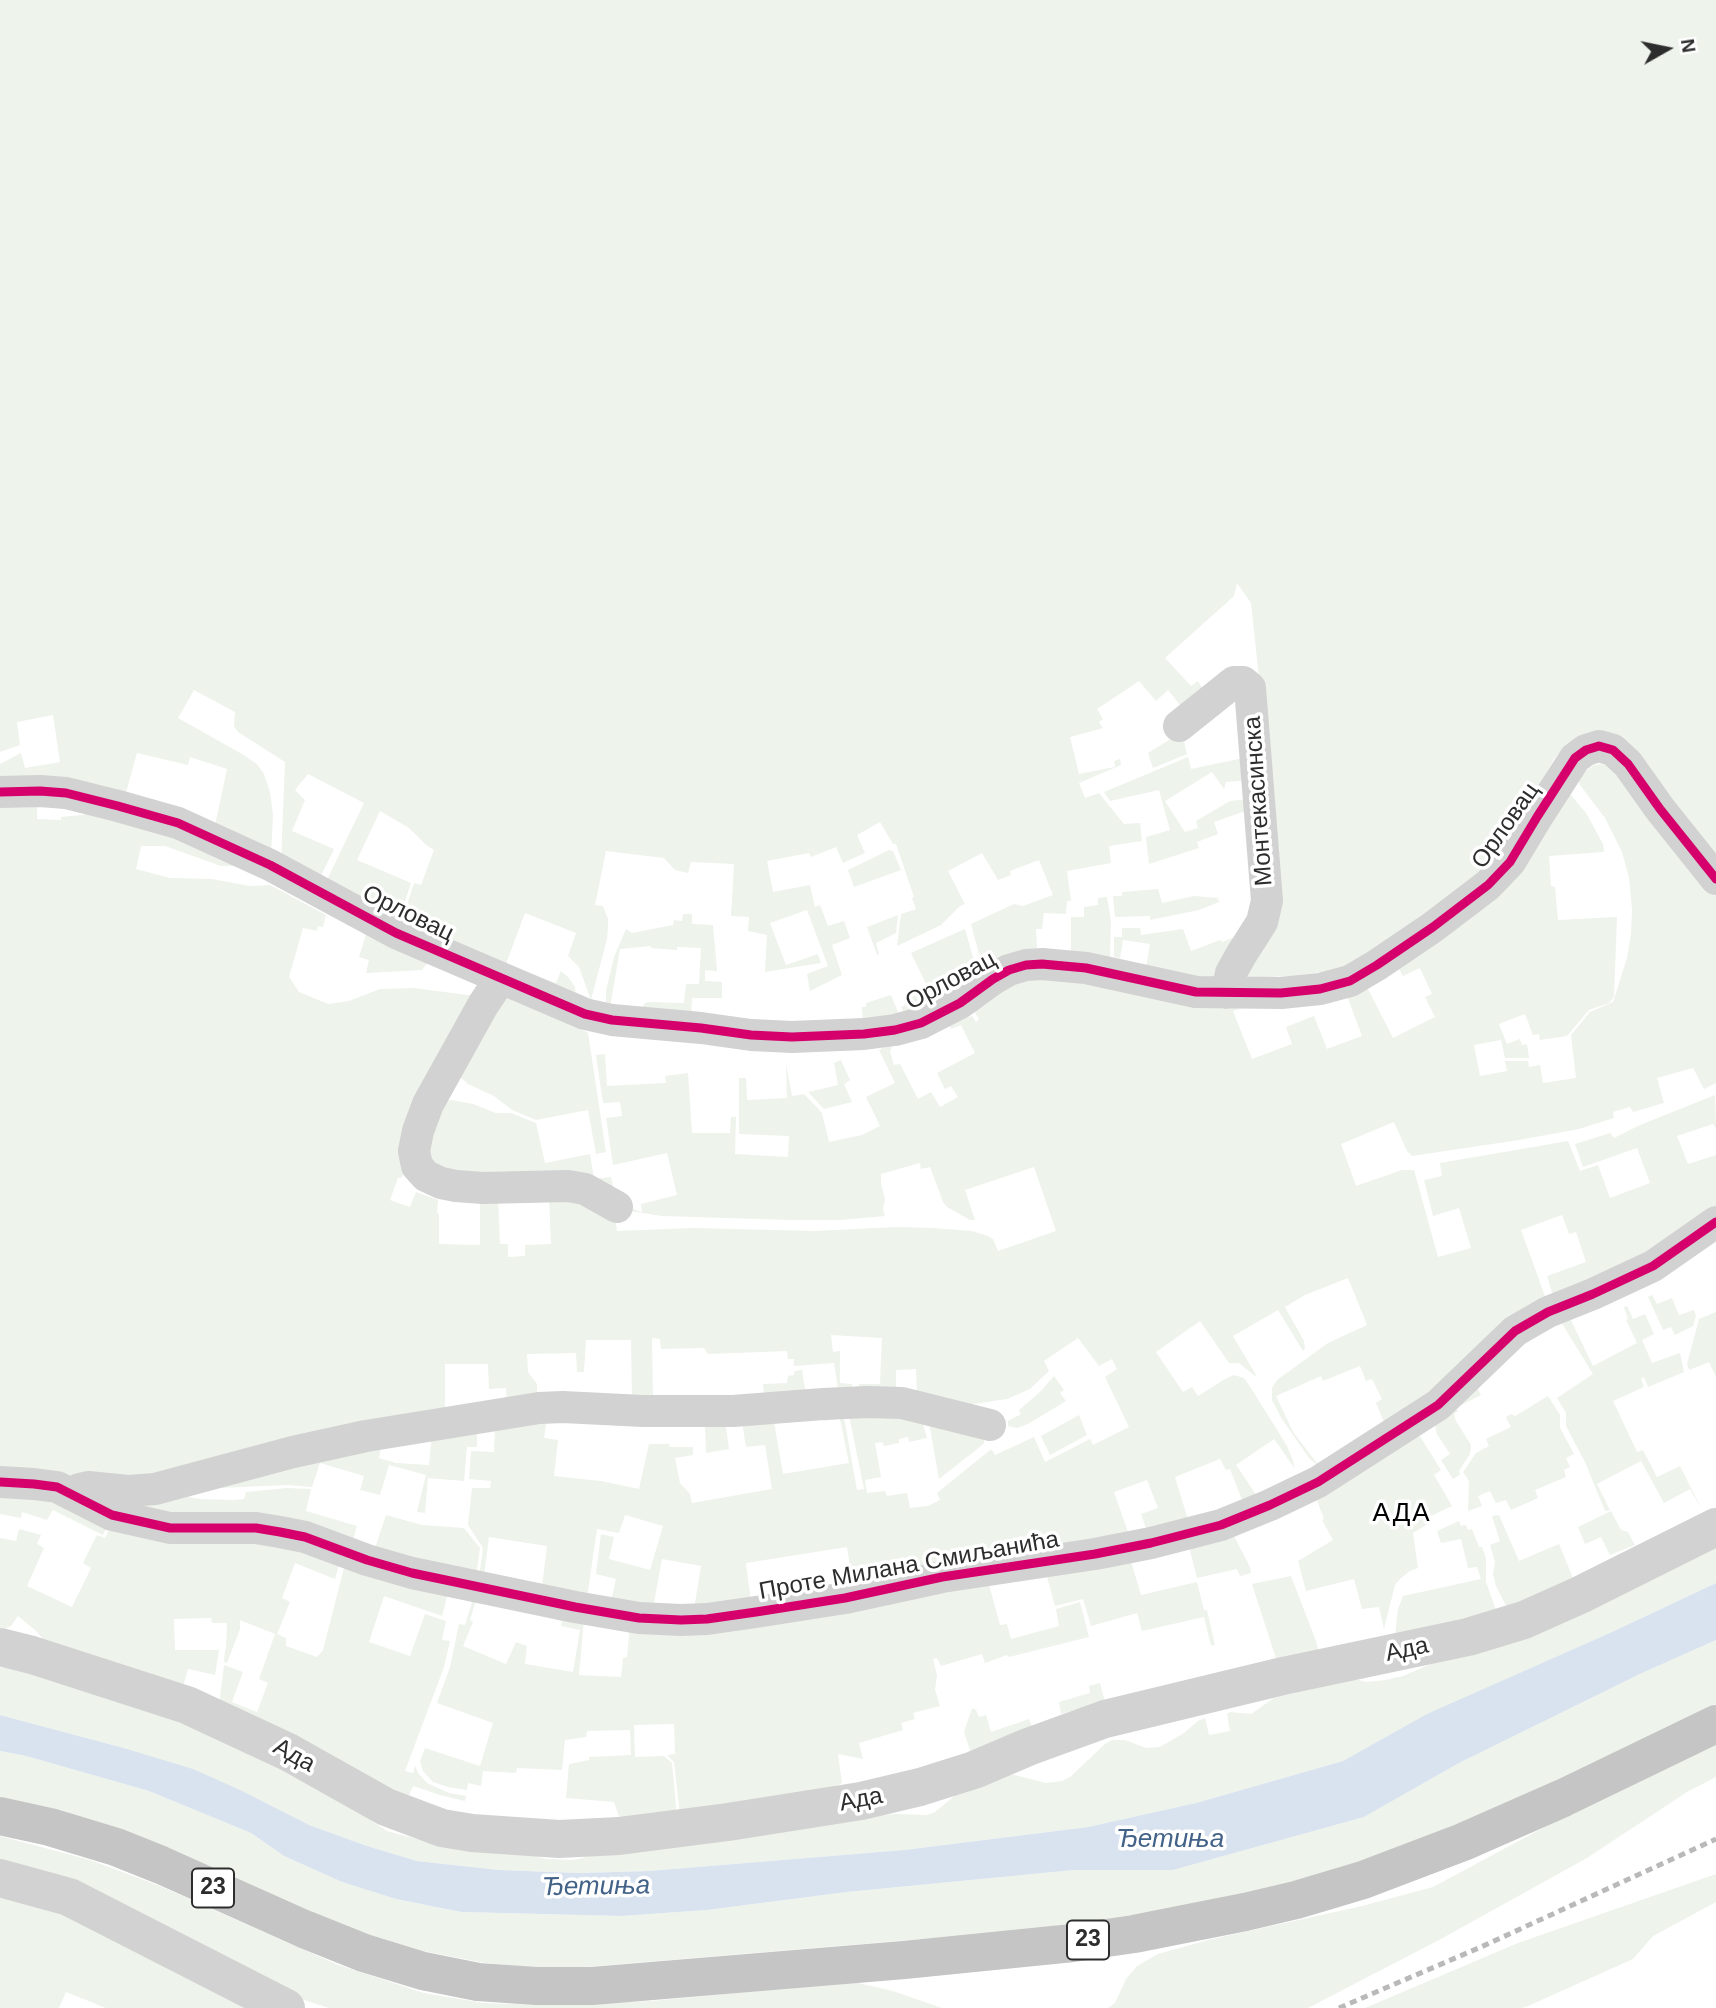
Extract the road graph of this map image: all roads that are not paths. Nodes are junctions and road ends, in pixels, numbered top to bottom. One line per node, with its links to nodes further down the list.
1 (1179, 726): 5 (street, Монтекасинска)
2 (0, 792): 4 (street, Орловац)
3 (1716, 879): 5 (street, Орловац)
4 (501, 978): 5 (street, Орловац); 6 (street)
5 (1227, 993)
6 (617, 1207)
7 (1716, 1222): 10 (street, Проте Милана Смиљанића)
8 (990, 1425): 10 (street)
9 (0, 1482): 10 (street)
10 (74, 1495)
11 (1716, 1527): 12 (street, Ада)
12 (0, 1647)
13 (1716, 1724): 14 (main road, 23)
14 (0, 1816)
15 (0, 1878): 16 (street)
16 (286, 2008)

